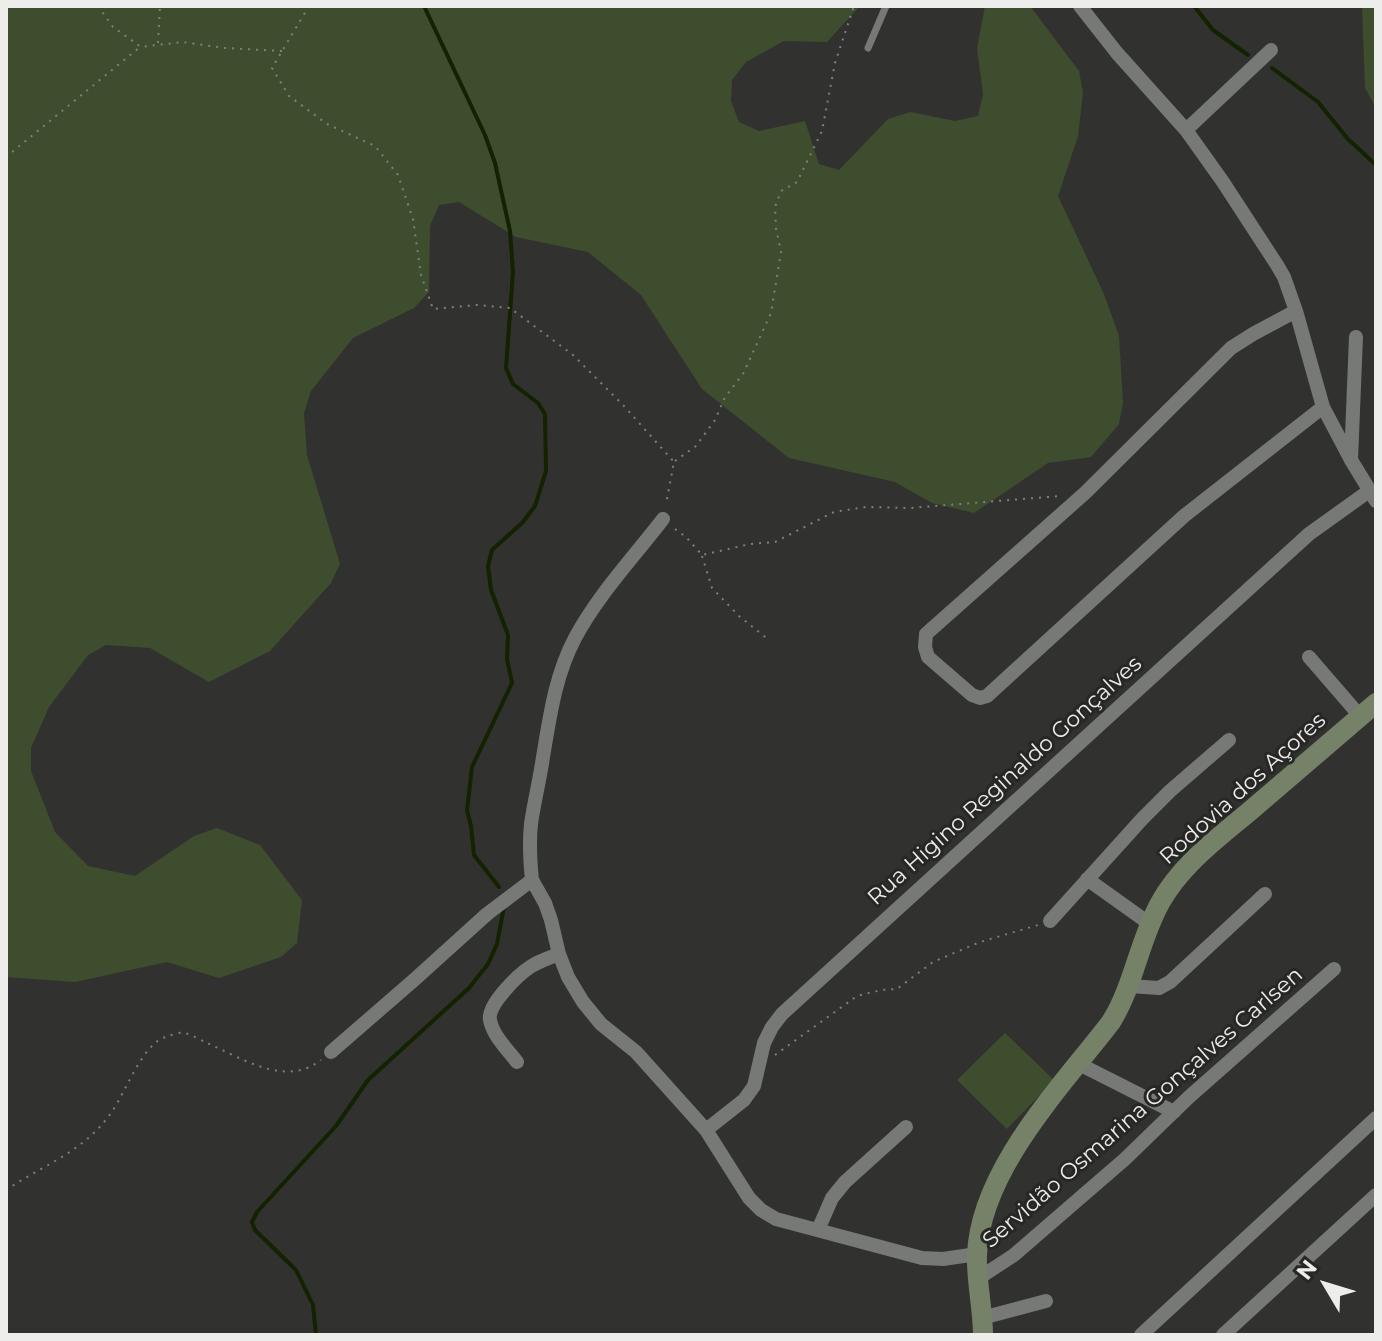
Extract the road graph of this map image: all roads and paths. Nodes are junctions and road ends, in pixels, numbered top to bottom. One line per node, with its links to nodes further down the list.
1 (98, 6): 8 (path)
2 (160, 6): 7 (path)
3 (309, 6): 11 (path)
4 (854, 6): 18 (path)
5 (886, 6): 9 (lane)
6 (1080, 6): 12 (street)
7 (158, 45): 8 (path); 11 (path)
8 (141, 47): 13 (path)
9 (868, 48)
10 (1271, 50): 12 (street)
11 (282, 51): 18 (path)
12 (1186, 130): 14 (street)
13 (6, 157)
14 (1296, 311): 16 (street); 19 (street)
15 (1356, 337): 17 (street)
16 (1323, 407): 17 (street); 19 (street)
17 (1351, 460): 20 (street)
18 (674, 462): 21 (path)
19 (1085, 493): 22 (path)
20 (1373, 496): 38 (street, Rua Higino Reginaldo Gonçalves)
21 (663, 519): 22 (path); 28 (street)
22 (702, 555): 23 (path)
23 (769, 640)
24 (1309, 657): 25 (street)
25 (1368, 710): 31 (street, Rodovia dos Açores)
26 (1229, 740): 27 (street)
27 (1087, 879): 30 (street); 31 (street)
28 (532, 880): 32 (street); 35 (street)
29 (1265, 894): 34 (street)
30 (1050, 921): 38 (path)
31 (1150, 924): 34 (street, Rodovia dos Açores)
32 (559, 954): 36 (street); 42 (street)
33 (1334, 969): 39 (street, Servidão Osmarina Gonçalves Carlsen)
34 (1129, 986): 37 (street, Rodovia dos Açores)
35 (331, 1052): 43 (path)
36 (517, 1062)
37 (1079, 1064): 39 (street); 46 (street, Rodovia dos Açores)
38 (758, 1067): 42 (street, Rua Higino Reginaldo Gonçalves)
39 (1174, 1112): 47 (street, Servidão Osmarina Gonçalves Carlsen)
40 (1376, 1118): 50 (street)
41 (906, 1127): 45 (street)
42 (706, 1130): 45 (street)
43 (6, 1190)
44 (1376, 1195): 51 (street)
45 (818, 1230): 46 (street)
46 (977, 1254): 47 (street, Rodovia dos Açores)
47 (979, 1278): 49 (street, Rodovia dos Açores)
48 (1046, 1301): 49 (street)
49 (983, 1326)
50 (1141, 1335)
51 (1223, 1335)

